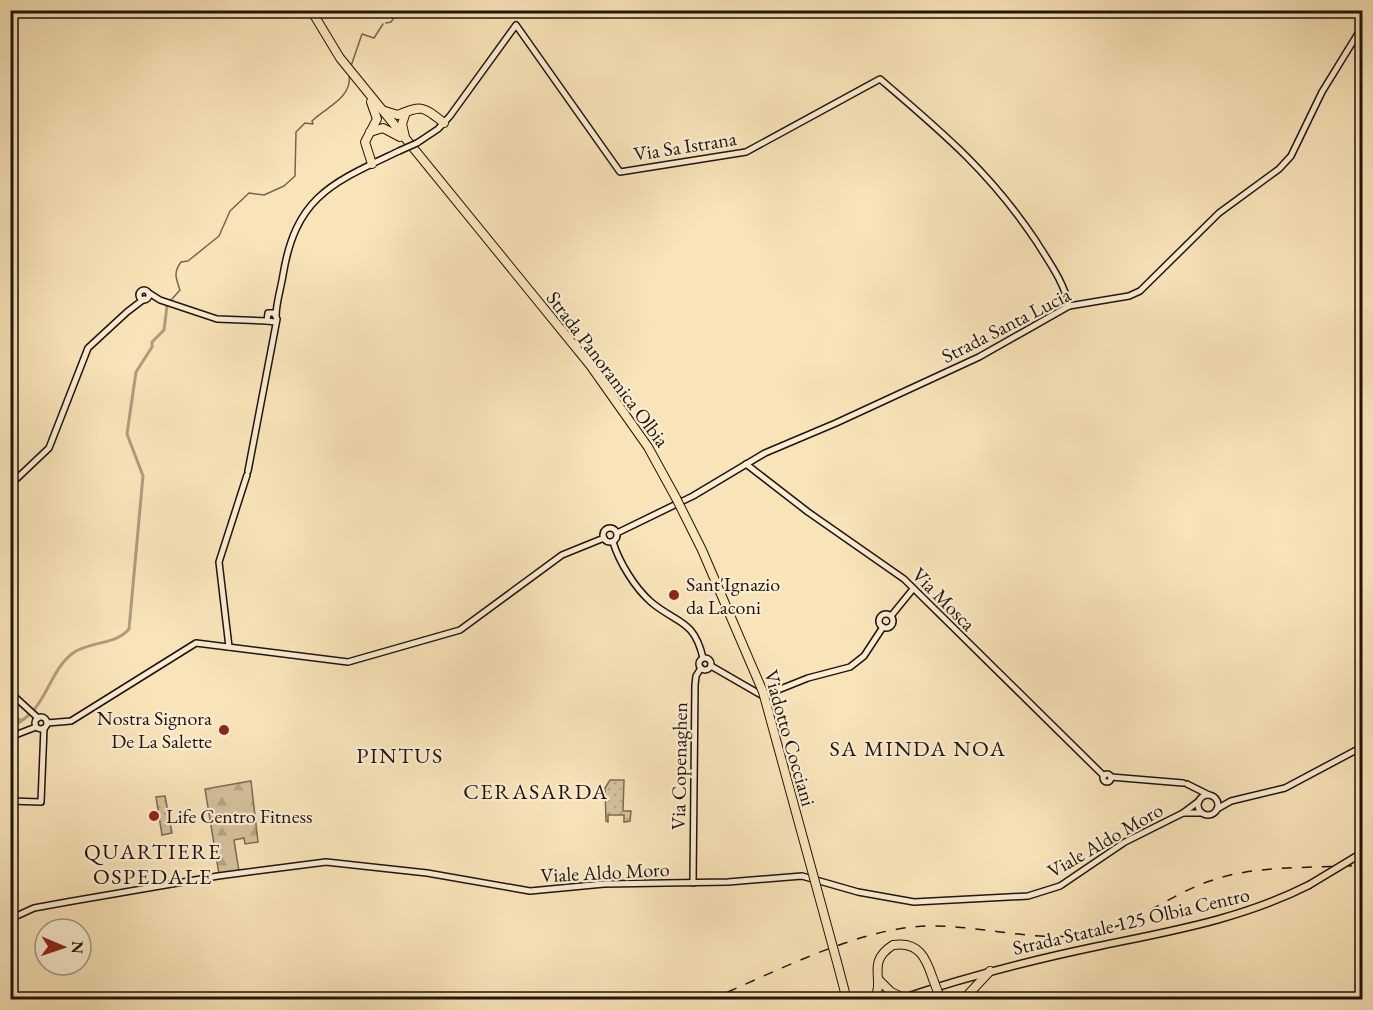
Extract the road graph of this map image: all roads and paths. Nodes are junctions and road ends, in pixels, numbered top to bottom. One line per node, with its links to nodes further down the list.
1 (311, 10): 3 (highway)
2 (1362, 27): 9 (street, Strada Santa Lucia)
3 (363, 87): 4 (highway); 6 (highway); 7 (highway)
4 (406, 112): 5 (highway); 7 (highway)
5 (444, 123): 8 (street, bridge); 9 (street, Via Sa Istrana)
6 (370, 132): 7 (highway); 8 (highway)
7 (406, 142): 13 (highway, Strada Panoramica Olbia)
8 (372, 164): 10 (street)
9 (1069, 306): 11 (street, Strada Santa Lucia)
10 (271, 319): 12 (street); 20 (street)
11 (746, 464): 14 (street, Strada Santa Lucia); 17 (street, Via Mosca)
12 (10, 485)
13 (676, 498): 43 (highway, Viadotto Cocciani, bridge)
14 (617, 533): 15 (street, Strada Santa Lucia); 16 (street)
15 (604, 538): 16 (street); 20 (street)
16 (613, 542): 21 (street)
17 (914, 589): 18 (street); 29 (street, Via Mosca)
18 (891, 616): 19 (street); 19 (street)
19 (883, 627): 22 (street)
20 (229, 647): 25 (street)
21 (703, 658): 22 (street, Via Copenaghen); 22 (street)
22 (706, 668): 38 (street, Via Copenaghen)
23 (10, 688): 24 (street)
24 (36, 716): 25 (street); 26 (street)
25 (45, 726): 26 (street); 33 (street)
26 (36, 727): 27 (street)
27 (10, 737)
28 (1362, 747): 31 (street)
29 (1183, 783)
30 (1212, 796): 31 (street); 32 (street); 32 (street); 34 (street)
31 (1251, 797): 34 (street)
32 (1200, 799): 35 (street, Viale Aldo Moro); 36 (street)
33 (10, 801)
34 (1217, 809): 36 (street)
35 (1183, 813): 36 (street, Viale Aldo Moro); 38 (street, Viale Aldo Moro)
36 (1202, 813)
37 (1362, 853): 40 (main road, Strada Statale 125 Olbia Centro, bridge)
38 (693, 883): 39 (street, Viale Aldo Moro)
39 (10, 919)
40 (990, 971): 45 (main road, Strada Statale 125 Olbia Centro); 46 (highway)
41 (877, 978): 42 (highway, bridge); 44 (highway); 45 (highway)
42 (940, 997)
43 (847, 999)
44 (874, 999)
45 (901, 999)
46 (963, 999)

